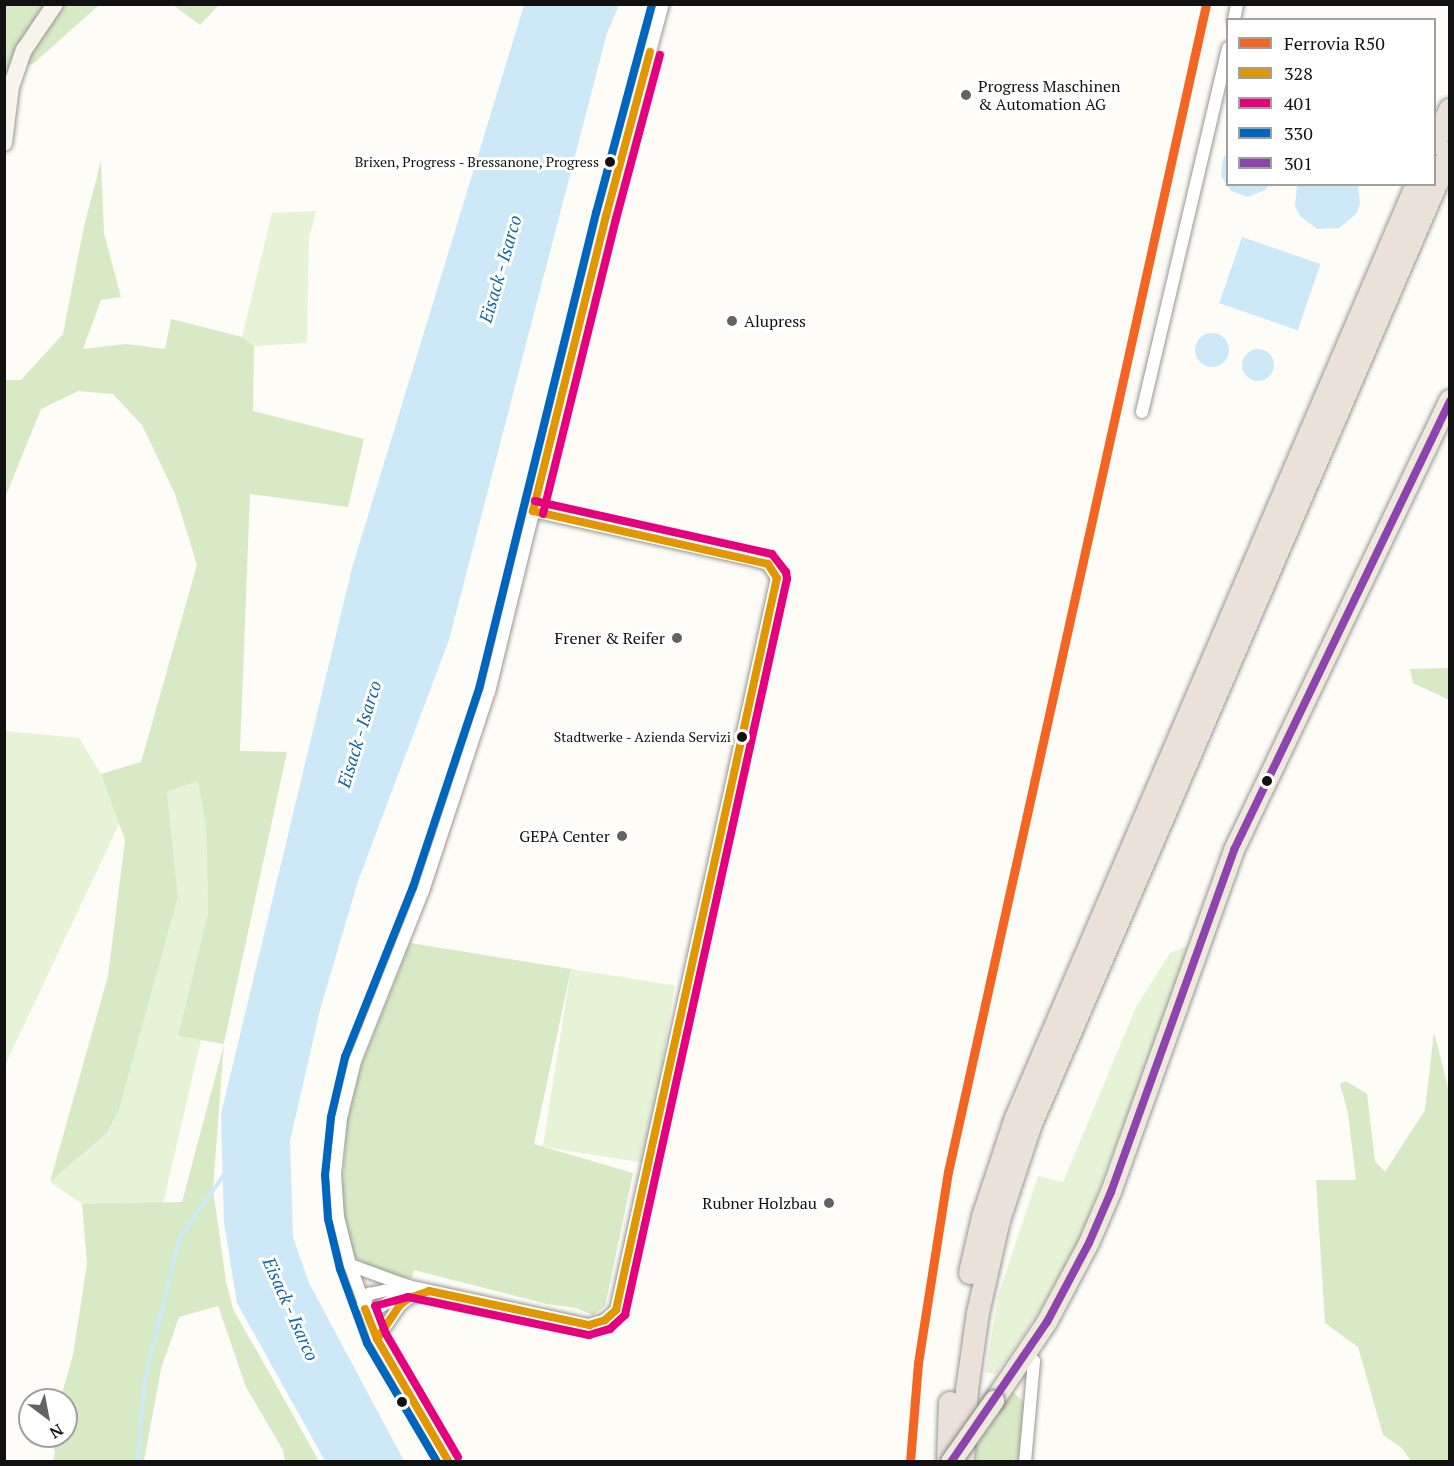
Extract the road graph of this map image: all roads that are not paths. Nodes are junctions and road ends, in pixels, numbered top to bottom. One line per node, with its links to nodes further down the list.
1 (55, 4): 6 (street)
2 (663, 4): 13 (street)
3 (1226, 52): 12 (street)
4 (1449, 109): 5 (highway)
5 (1436, 139)
6 (4, 143)
7 (1449, 152): 8 (highway)
8 (1436, 182)
9 (1416, 186): 20 (highway)
10 (1434, 186): 21 (highway)
11 (1449, 399): 18 (main road)
12 (1142, 412)
13 (533, 512): 14 (street); 15 (street)
14 (350, 1265): 15 (street); 16 (street)
15 (409, 1292): 16 (street); 17 (street)
16 (363, 1305): 17 (street)
17 (377, 1339): 19 (street)
18 (1025, 1355): 20 (main road, bridge); 22 (street)
19 (449, 1461)
20 (949, 1461)
21 (963, 1461)
22 (1025, 1461)

